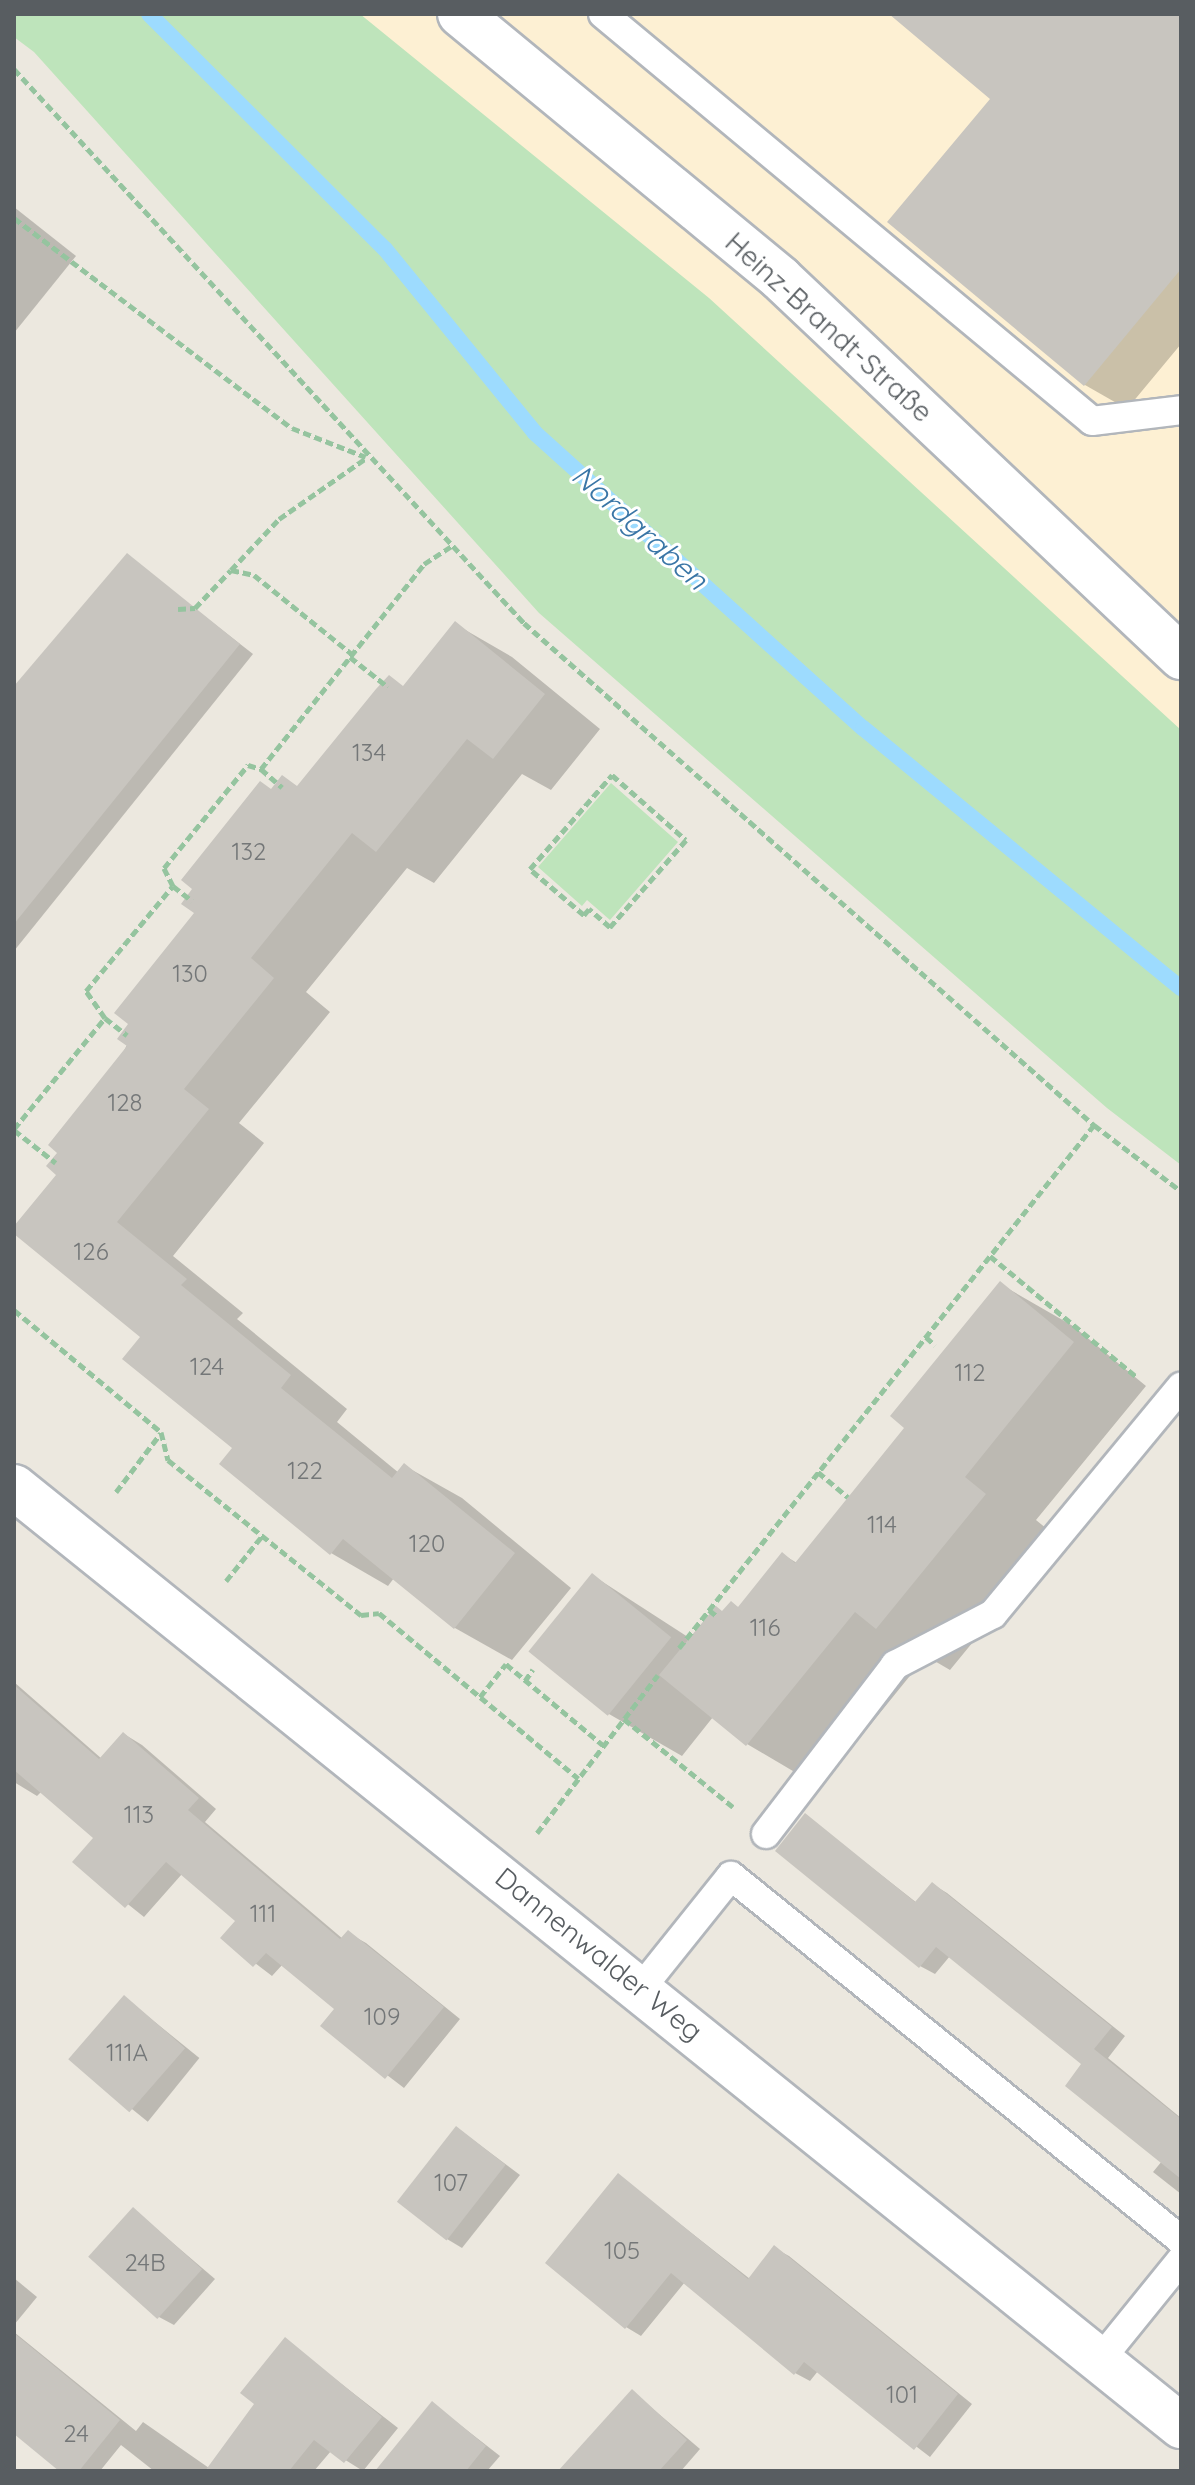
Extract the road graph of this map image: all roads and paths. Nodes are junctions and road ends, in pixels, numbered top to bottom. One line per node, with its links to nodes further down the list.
1 (460, 14): 11 (street, Heinz-Brandt-Straße)
2 (603, 14): 5 (lane)
3 (14, 69): 6 (path)
4 (14, 218): 6 (path)
5 (1181, 410)
6 (367, 457): 7 (path); 8 (path)
7 (452, 546): 10 (path); 20 (path)
8 (231, 570): 9 (path); 10 (path)
9 (178, 609)
10 (351, 655): 12 (path); 13 (path)
11 (1181, 657)
12 (388, 687)
13 (261, 769): 15 (path); 16 (path)
14 (612, 775): 14 (path)
15 (282, 787)
16 (173, 886): 17 (path); 18 (path)
17 (192, 901)
18 (105, 1018): 19 (path); 21 (path)
19 (127, 1035)
20 (1094, 1125): 23 (path); 24 (path)
21 (14, 1130): 22 (path)
22 (56, 1163)
23 (1181, 1191)
24 (990, 1256): 26 (path); 28 (path)
25 (14, 1310): 29 (path)
26 (926, 1337): 27 (path); 30 (path)
27 (935, 1345)
28 (1174, 1394): 48 (lane)
29 (161, 1432): 32 (path); 34 (path)
30 (818, 1472): 33 (path); 36 (path)
31 (14, 1487): 49 (street, Dannenwalder Weg)
32 (116, 1492)
33 (848, 1497)
34 (262, 1536): 35 (path); 42 (path)
35 (226, 1581)
36 (709, 1610): 37 (path); 38 (path)
37 (718, 1617)
38 (679, 1648)
39 (533, 1669): 41 (path)
40 (658, 1675): 43 (path)
41 (525, 1681): 42 (path); 44 (path)
42 (480, 1697): 45 (path)
43 (624, 1719): 44 (path); 46 (path)
44 (603, 1745): 45 (path)
45 (578, 1778): 47 (path)
46 (697, 1779)
47 (537, 1833)
48 (766, 1834)
49 (642, 1987): 50 (lane); 52 (street, Dannenwalder Weg)
50 (1181, 2240)
51 (1181, 2260): 52 (lane)
52 (1100, 2360): 53 (street, Dannenwalder Weg)
53 (1181, 2426)

